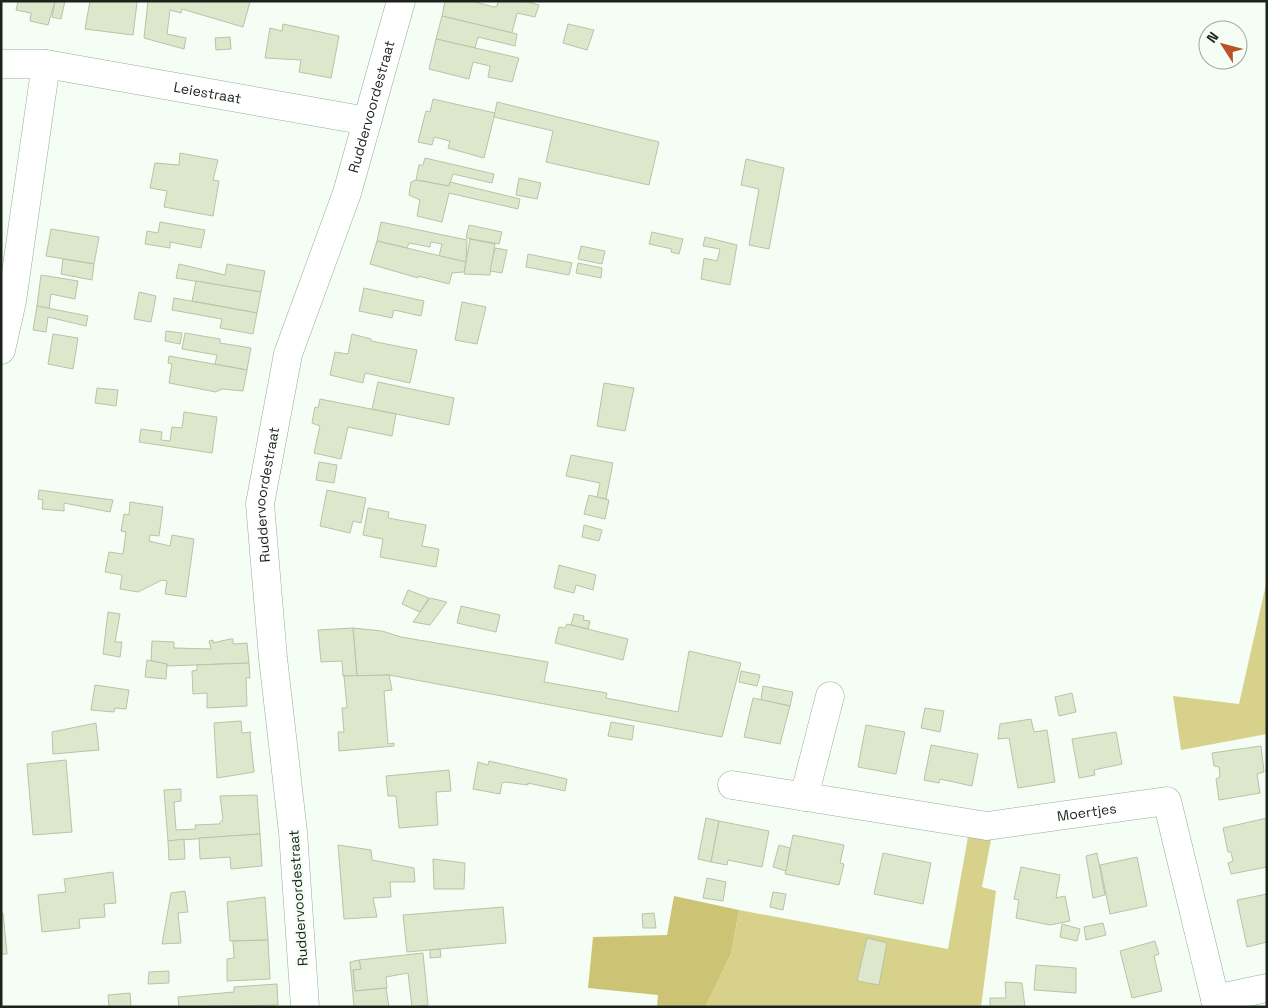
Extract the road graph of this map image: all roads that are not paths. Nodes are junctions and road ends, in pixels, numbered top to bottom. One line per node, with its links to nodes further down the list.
1 (401, 1): 4 (street, Ruddervoordestraat)
2 (1, 64): 3 (street, Leiestraat)
3 (46, 64): 4 (street, Leiestraat); 5 (street)
4 (368, 121): 11 (street, Ruddervoordestraat)
5 (1, 350)
6 (830, 696): 8 (street)
7 (732, 785): 8 (street, Moertjes)
8 (804, 796): 10 (street, Moertjes)
9 (1267, 988): 10 (street, Moertjes)
10 (1216, 1003)
11 (305, 1007)

